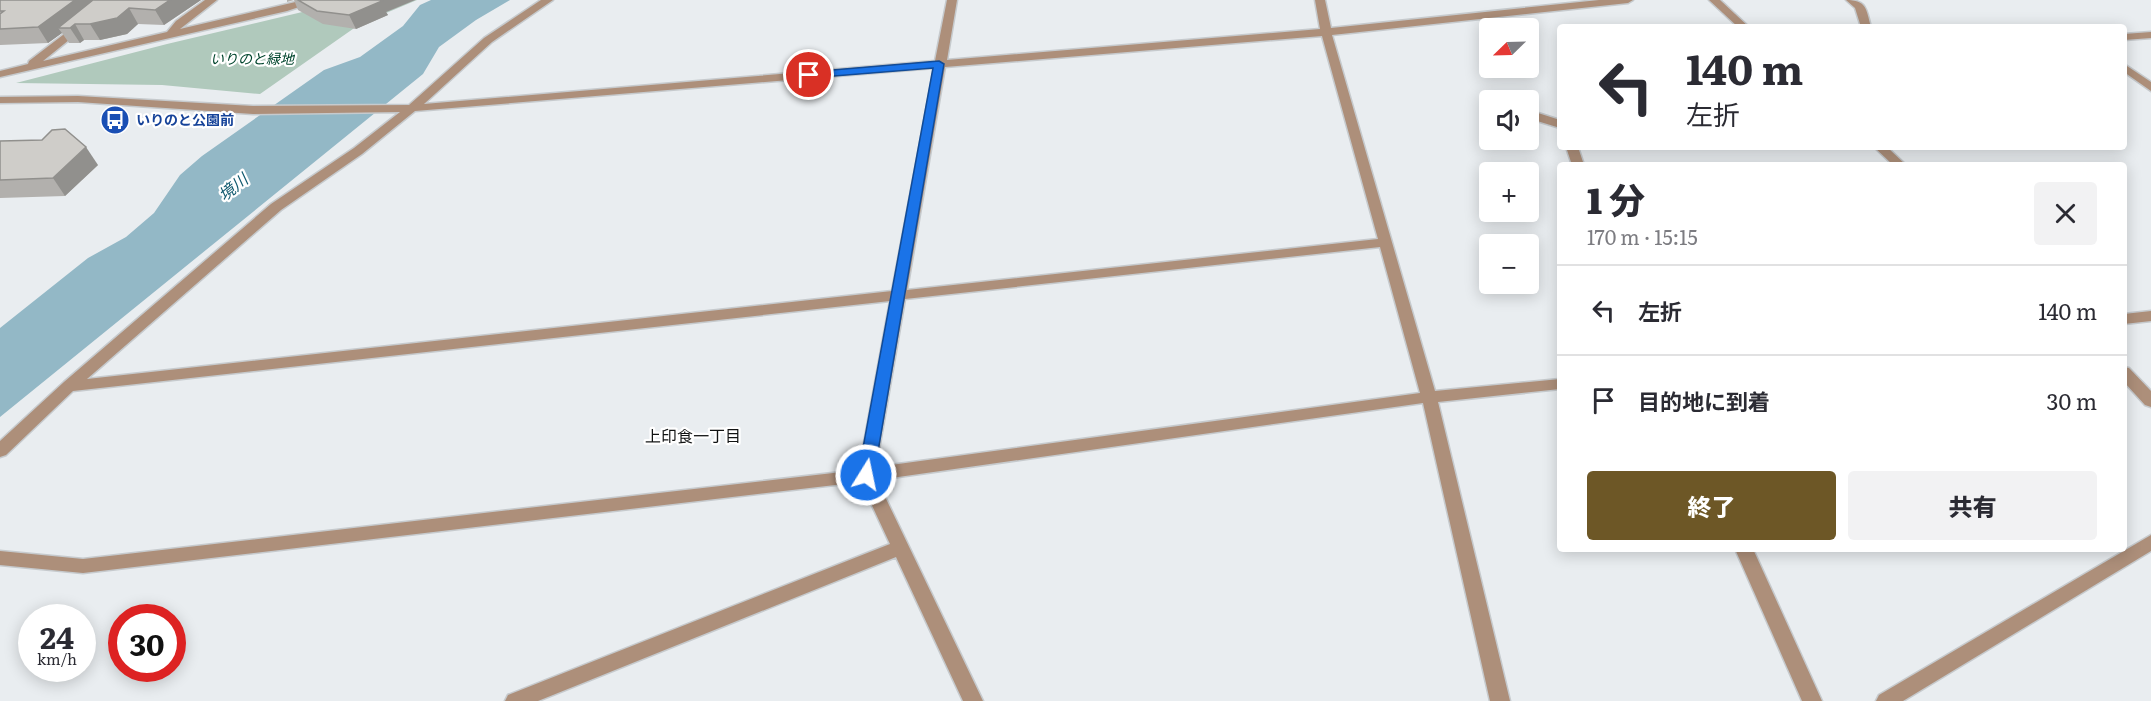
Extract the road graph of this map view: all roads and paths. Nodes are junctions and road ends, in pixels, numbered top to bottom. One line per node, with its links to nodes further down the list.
1 (212, 0): 13 (street)
2 (315, 0): 13 (street)
3 (548, 0): 22 (street)
4 (952, 0): 16 (street)
5 (1320, 0): 12 (street)
6 (1628, 0): 12 (street)
7 (1714, 0): 10 (street)
8 (1851, 0): 11 (street)
9 (88, 20): 17 (street)
10 (1741, 24)
11 (1865, 24)
12 (1326, 32): 16 (street); 27 (street)
13 (171, 34): 17 (street)
14 (2151, 35): 15 (street)
15 (2127, 37)
16 (939, 64): 22 (street); 28 (street)
17 (28, 67): 19 (street)
18 (2127, 69): 20 (street)
19 (0, 74)
20 (2151, 88)
21 (0, 100): 22 (street)
22 (412, 108): 33 (street)
23 (1557, 114): 24 (street)
24 (1557, 123)
25 (1883, 150): 26 (street)
26 (1897, 162)
27 (1386, 242): 28 (street); 34 (street)
28 (898, 296): 33 (street); 37 (street)
29 (2151, 316): 30 (street)
30 (2127, 319)
31 (2127, 375): 35 (street)
32 (1557, 384): 34 (street)
33 (69, 386): 36 (street)
34 (1429, 398): 37 (street); 44 (street)
35 (2151, 401)
36 (0, 451)
37 (866, 475): 39 (street); 41 (street)
38 (2151, 542): 46 (street)
39 (900, 548): 42 (street); 43 (street)
40 (1745, 552): 45 (street)
41 (0, 558)
42 (515, 701)
43 (973, 701)
44 (1500, 701)
45 (1812, 701)
46 (1886, 701)

